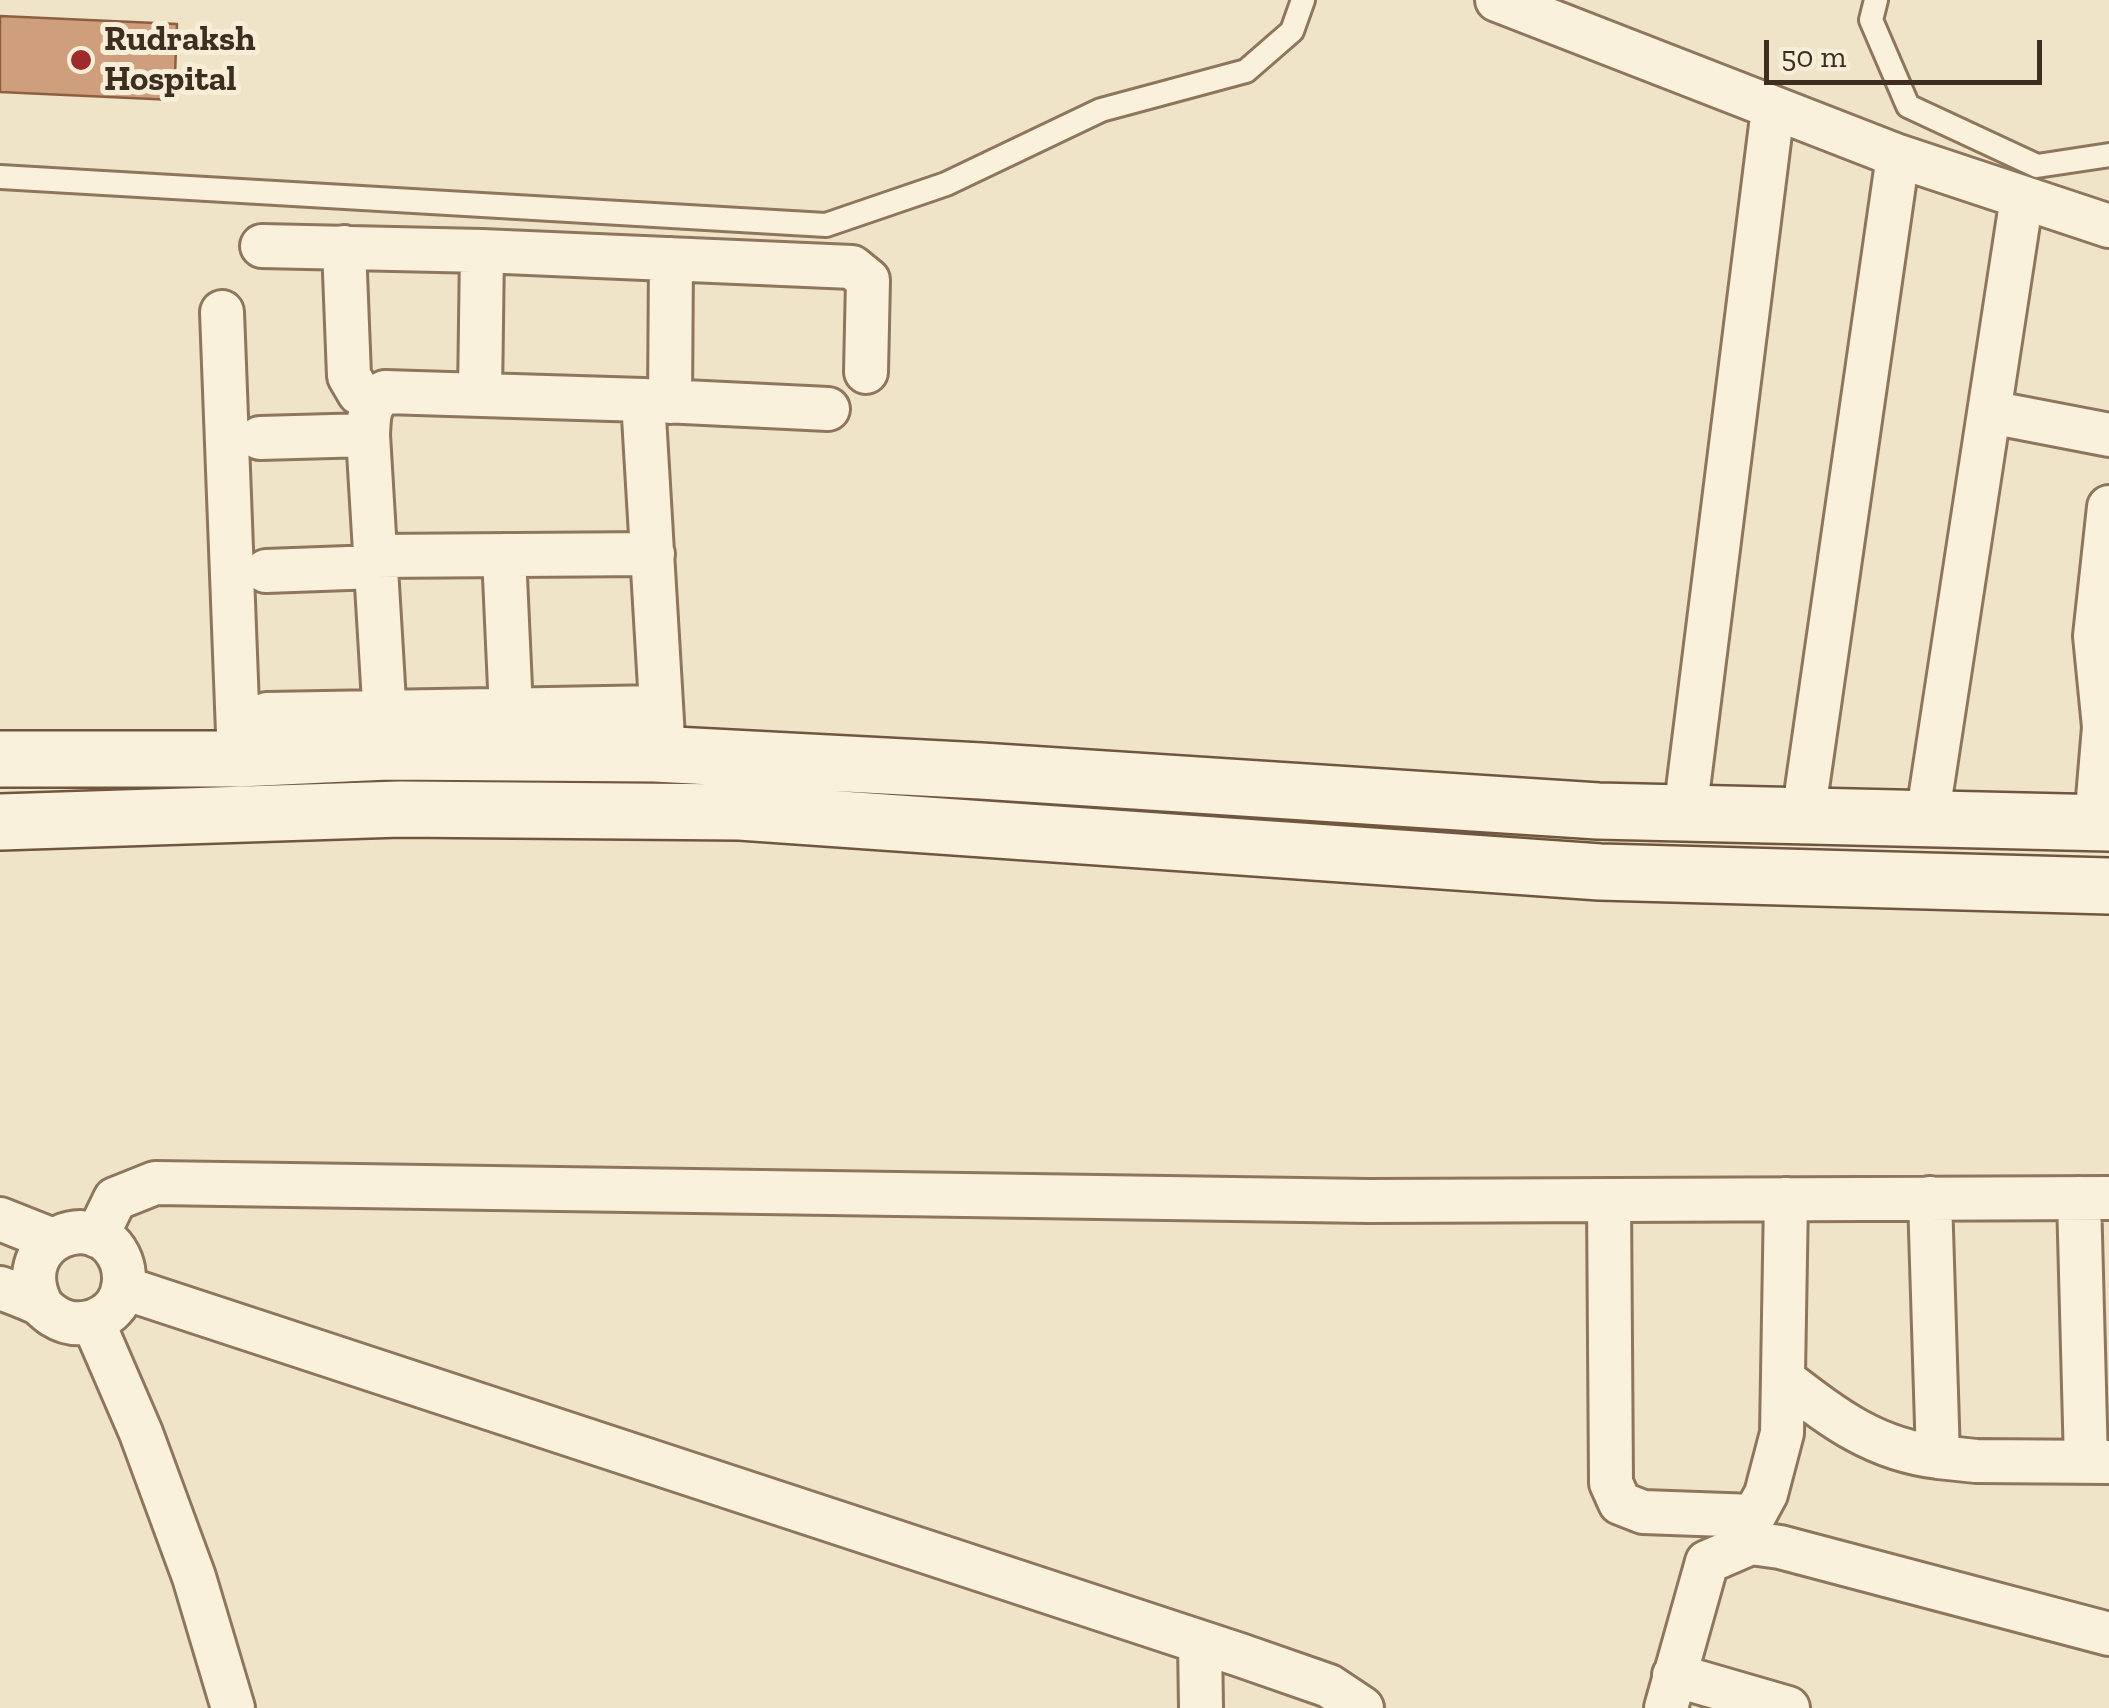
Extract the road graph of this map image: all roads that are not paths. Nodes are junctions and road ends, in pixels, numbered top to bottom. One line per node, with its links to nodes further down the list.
1 (1303, 0): 7 (lane)
2 (1497, 0): 4 (street)
3 (1876, 0): 5 (lane)
4 (1773, 110): 6 (street); 33 (street)
5 (2109, 155)
6 (1898, 156): 8 (street); 34 (street)
7 (0, 177)
8 (2022, 197): 9 (street); 19 (street)
9 (2109, 226)
10 (262, 246): 11 (street)
11 (344, 247): 12 (street); 20 (street)
12 (482, 250): 13 (street); 16 (street)
13 (671, 259): 15 (street); 17 (street)
14 (222, 312): 31 (street)
15 (866, 372)
16 (480, 395): 17 (street); 20 (street)
17 (657, 401): 18 (street); 24 (street)
18 (828, 408)
19 (1990, 412): 21 (street); 35 (street)
20 (371, 417): 22 (street); 26 (street)
21 (2109, 435)
22 (260, 438)
23 (2109, 507): 37 (street)
24 (653, 554): 25 (street); 29 (street)
25 (504, 555): 26 (street); 28 (street)
26 (376, 561): 27 (street); 30 (street)
27 (266, 571)
28 (511, 710): 29 (street); 30 (street)
29 (663, 731): 30 (street); 33 (street)
30 (386, 732): 31 (street)
31 (253, 736): 32 (street)
32 (0, 759)
33 (1685, 813): 34 (street)
34 (1803, 816): 35 (street)
35 (1927, 819): 37 (street)
36 (0, 822): 38 (street)
37 (2102, 823)
38 (2109, 886)
39 (1930, 1198): 40 (street); 41 (street); 51 (street)
40 (2094, 1198): 52 (street)
41 (1786, 1199): 42 (street); 50 (street)
42 (1610, 1200): 44 (street); 53 (street)
43 (0, 1219): 45 (street)
44 (97, 1236): 45 (street); 47 (street)
45 (53, 1240): 48 (street)
46 (0, 1288): 48 (street)
47 (124, 1288): 49 (street); 55 (street)
48 (41, 1304): 49 (street)
49 (93, 1322): 57 (street)
50 (1783, 1379): 51 (street); 53 (street)
51 (1938, 1457): 52 (street)
52 (2098, 1462)
53 (1753, 1530): 54 (street); 56 (street)
54 (2109, 1634)
55 (1200, 1642): 58 (street); 59 (street)
56 (1670, 1692): 60 (street)
57 (232, 1708)
58 (1200, 1708)
59 (1362, 1708)
60 (1788, 1708)

